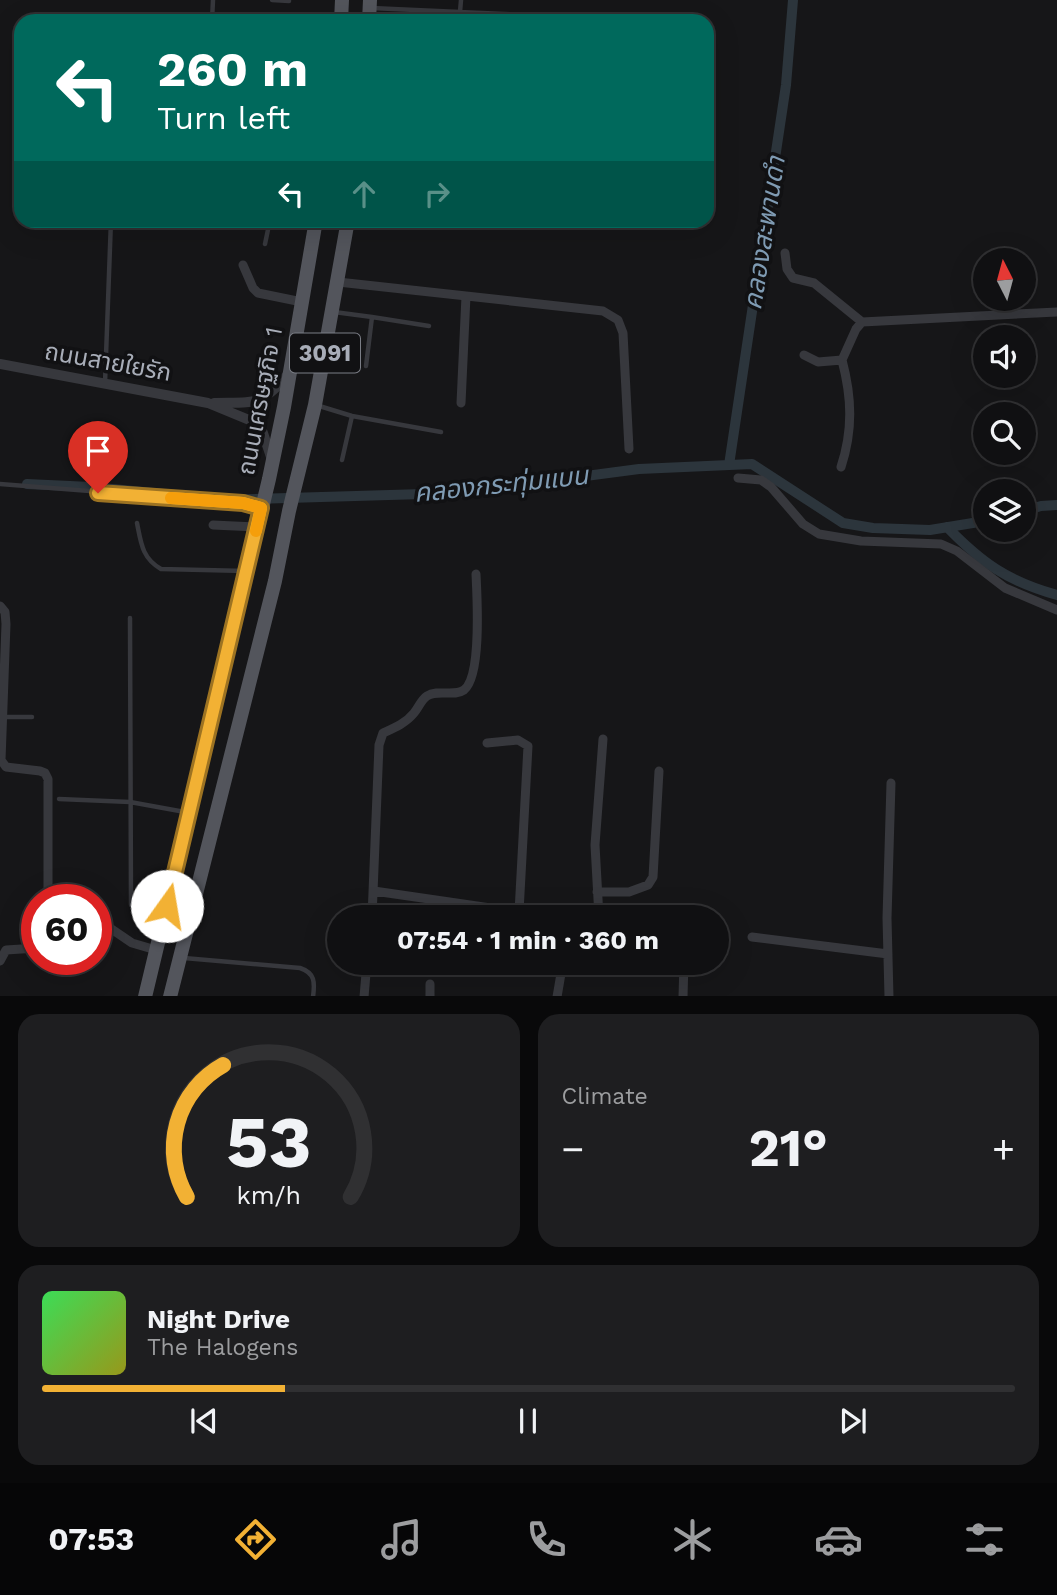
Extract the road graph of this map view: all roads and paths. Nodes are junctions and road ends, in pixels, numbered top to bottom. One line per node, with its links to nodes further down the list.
1 (272, 0): 3 (lane)
2 (461, 0): 5 (lane)
3 (289, 1)
4 (370, 10): 5 (lane)
5 (460, 12): 6 (lane)
6 (505, 14)
7 (111, 228): 27 (lane)
8 (268, 228): 11 (lane)
9 (315, 228): 16 (main road, ถนนเศรษฐกิจ 1 / 3091)
10 (347, 228): 14 (main road, ถนนเศรษฐกิจ 1 / 3091)
11 (265, 244)
12 (785, 253): 20 (street)
13 (243, 265): 16 (street)
14 (338, 282): 15 (street); 17 (main road, ถนนเศรษฐกิจ 1 / 3091)
15 (466, 296): 29 (street); 33 (street)
16 (302, 302): 26 (main road, ถนนเศรษฐกิจ 1 / 3091)
17 (333, 312): 19 (lane); 30 (main road, ถนนเศรษฐกิจ 1 / 3091)
18 (1057, 312): 20 (street)
19 (372, 317): 21 (lane); 25 (lane)
20 (862, 322): 23 (street)
21 (429, 326)
22 (804, 355): 23 (street)
23 (842, 360): 36 (street)
24 (0, 364): 27 (street, ถนนสายใยรัก)
25 (366, 366)
26 (290, 373): 28 (street, ถนนสายใยรัก); 34 (main road, ถนนเศรษฐกิจ 1 / 3091)
27 (105, 383): 28 (street, ถนนสายใยรัก)
28 (208, 403): 34 (street, ถนนสายใยรัก)
29 (461, 403)
30 (316, 405): 31 (lane); 70 (main road, ถนนเศรษฐกิจ 1 / 3091)
31 (352, 416): 32 (lane); 35 (lane)
32 (441, 432)
33 (629, 449)
34 (272, 460): 39 (main road, ถนนเศรษฐกิจ 1 / 3091)
35 (342, 460)
36 (841, 467)
37 (738, 478): 46 (street)
38 (0, 484): 39 (lane)
39 (262, 506): 42 (main road, ถนนเศรษฐกิจ 1 / 3091)
40 (137, 523): 43 (lane)
41 (213, 525): 42 (street)
42 (257, 527): 43 (main road, ถนนเศรษฐกิจ 1 / 3091)
43 (247, 571): 56 (main road, ถนนเศรษฐกิจ 1 / 3091)
44 (476, 574): 58 (street)
45 (0, 606): 48 (street)
46 (1057, 610)
47 (130, 618): 55 (lane)
48 (2, 717): 49 (lane); 57 (street)
49 (32, 717)
50 (603, 739): 59 (street)
51 (487, 743): 63 (street)
52 (659, 771): 59 (street)
53 (891, 783): 69 (street)
54 (59, 799): 55 (lane)
55 (130, 802): 56 (lane); 60 (lane)
56 (190, 813): 68 (main road, ถนนเศรษฐกิจ 1 / 3091)
57 (48, 884)
58 (374, 891): 61 (street); 62 (street)
59 (597, 892): 64 (street)
60 (131, 905)
61 (373, 905)
62 (471, 905)
63 (519, 905)
64 (598, 905)
65 (112, 929): 68 (street)
66 (752, 937): 69 (street)
67 (21, 949): 71 (street)
68 (156, 950): 76 (main road, ถนนเศรษฐกิจ 1 / 3091)
69 (888, 954): 83 (street)
70 (179, 958): 77 (main road, ถนนเศรษฐกิจ 1 / 3091); 78 (lane)
71 (0, 961)
72 (366, 975): 79 (street)
73 (561, 975): 81 (street)
74 (684, 975): 82 (street)
75 (430, 984): 80 (street)
76 (145, 996)
77 (170, 996)
78 (313, 996)
79 (364, 996)
80 (430, 996)
81 (557, 996)
82 (683, 996)
83 (889, 996)

